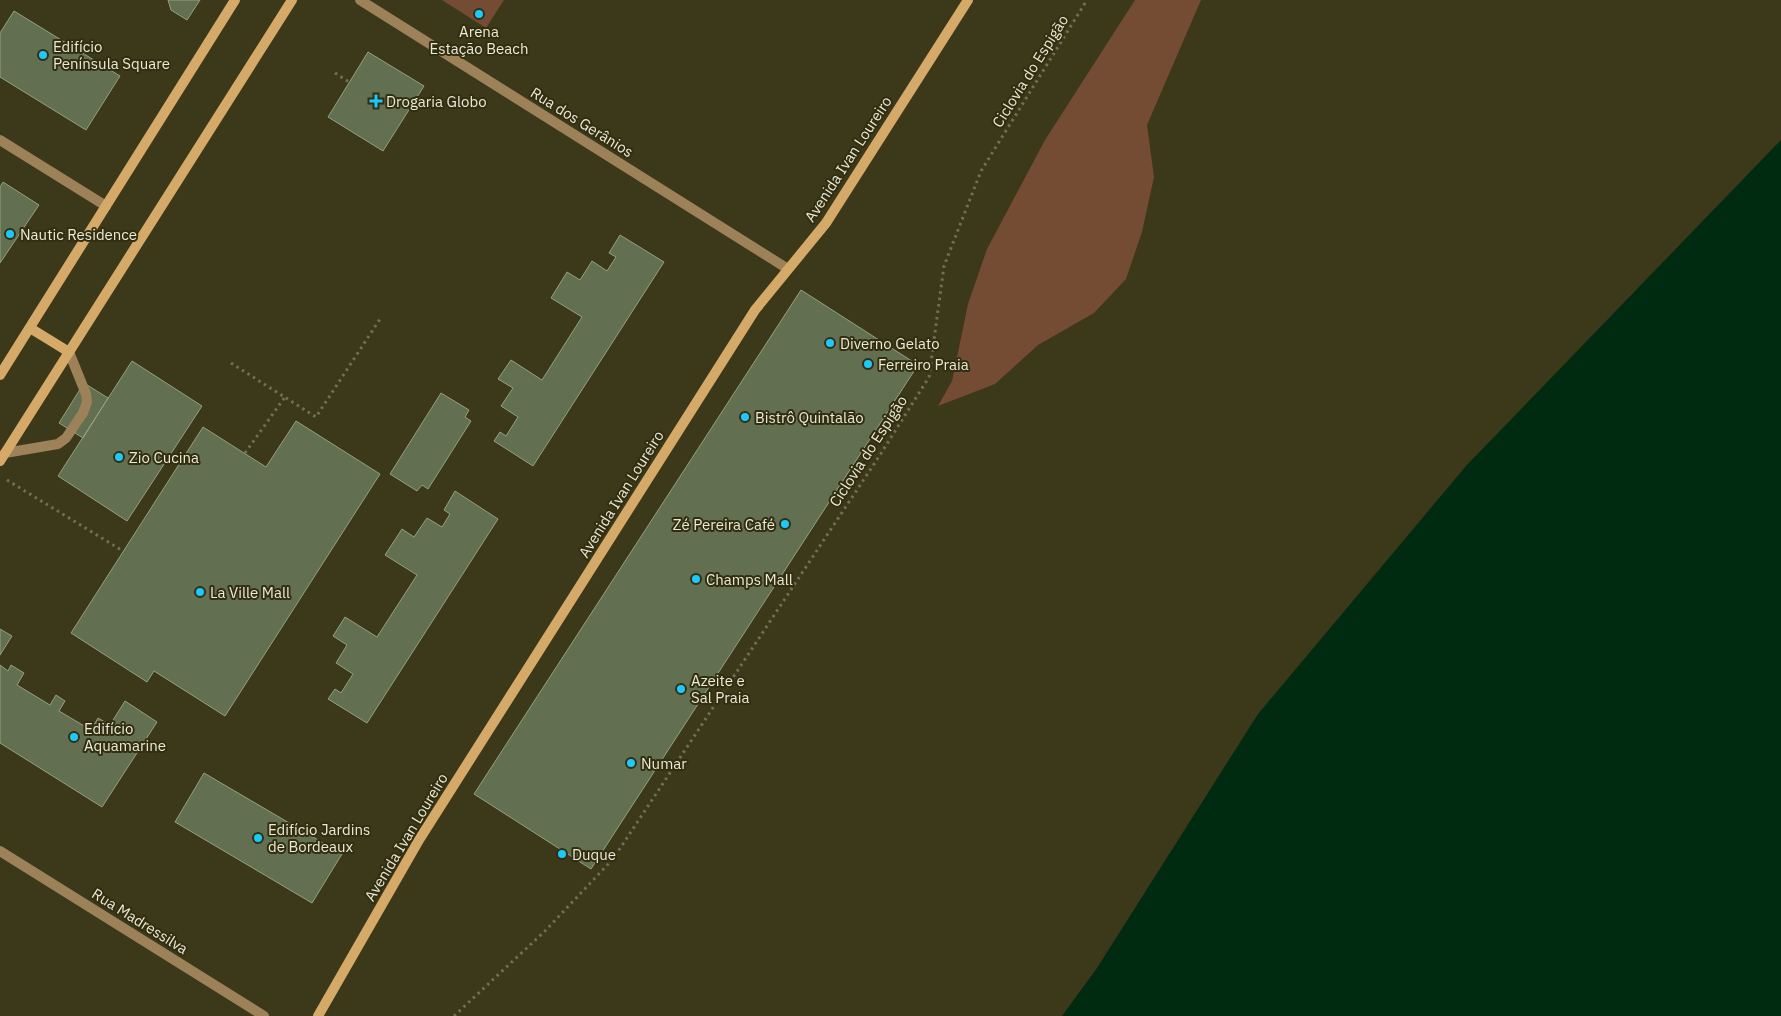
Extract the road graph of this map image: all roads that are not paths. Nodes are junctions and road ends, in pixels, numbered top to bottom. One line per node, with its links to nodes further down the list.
1 (235, 0): 6 (street)
2 (292, 0): 9 (street)
3 (360, 0): 7 (street, Rua dos Gerânios)
4 (968, 0): 7 (street, Avenida Ivan Loureiro)
5 (0, 140): 6 (street)
6 (106, 206): 8 (street)
7 (788, 269): 14 (street, Avenida Ivan Loureiro)
8 (30, 328): 9 (street); 10 (street)
9 (69, 352): 11 (street); 11 (street)
10 (0, 375)
11 (2, 457)
12 (0, 851): 13 (street, Rua Madressilva)
13 (264, 1016)
14 (318, 1016)

